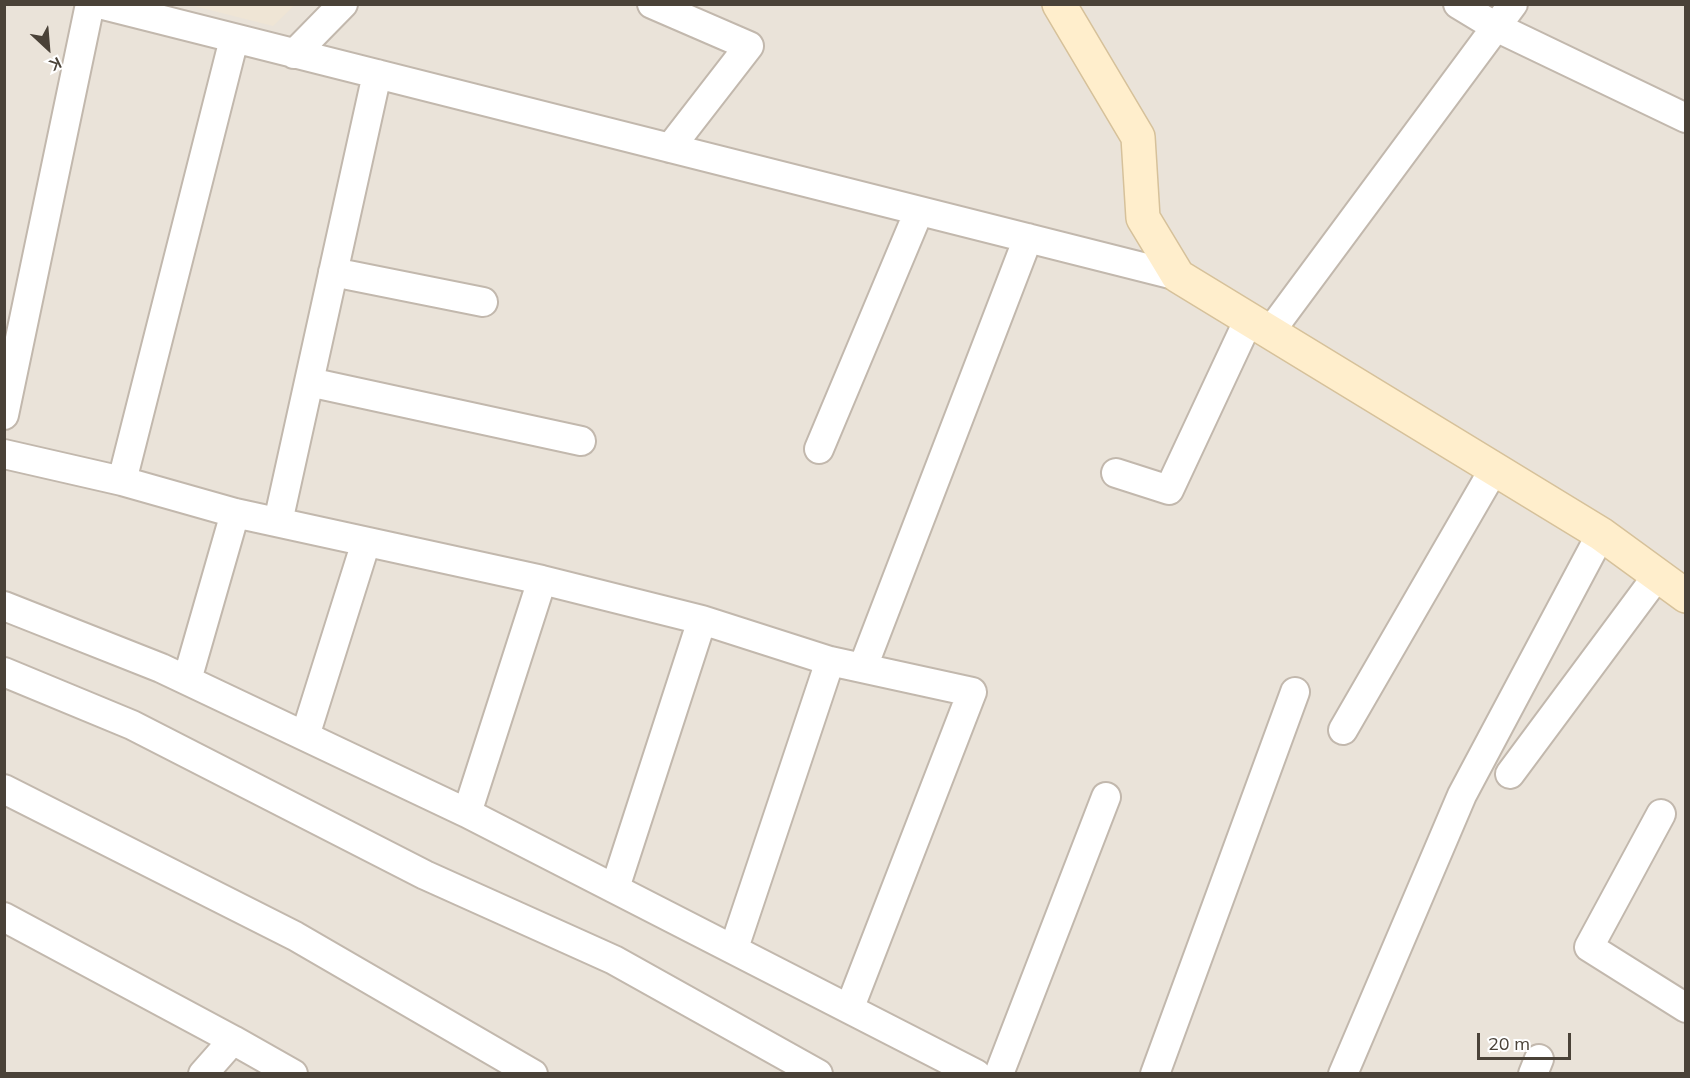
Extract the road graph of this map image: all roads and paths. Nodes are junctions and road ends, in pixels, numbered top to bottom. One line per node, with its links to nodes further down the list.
1 (90, 4): 21 (street)
2 (99, 4): 9 (street)
3 (343, 4): 10 (street)
4 (652, 4): 13 (street)
5 (1059, 4): 17 (main road)
6 (1458, 4): 8 (street)
7 (1513, 4): 8 (street)
8 (1496, 27): 12 (street); 19 (street)
9 (234, 39): 10 (street); 27 (street)
10 (294, 54): 11 (street)
11 (377, 74): 13 (street); 16 (street)
12 (1686, 118)
13 (670, 148): 14 (street)
14 (919, 211): 15 (street); 23 (street)
15 (1028, 238): 17 (street); 38 (street)
16 (333, 272): 18 (street); 20 (street)
17 (1178, 276): 19 (main road)
18 (483, 302)
19 (1259, 326): 25 (main road); 26 (street)
20 (309, 382): 22 (street); 29 (street)
21 (4, 415)
22 (581, 441)
23 (819, 449)
24 (4, 454): 27 (street)
25 (1494, 469): 30 (main road); 42 (street)
26 (1116, 473)
27 (122, 481): 28 (street)
28 (235, 513): 29 (street); 40 (street)
29 (278, 522): 31 (street)
30 (1601, 534): 32 (main road); 62 (street)
31 (366, 542): 33 (street); 43 (street)
32 (1657, 576): 34 (main road); 44 (street)
33 (542, 580): 36 (street); 47 (street)
34 (1686, 596)
35 (4, 606): 40 (street)
36 (702, 620): 37 (street); 49 (street)
37 (830, 661): 38 (street); 51 (street)
38 (863, 667): 52 (street)
39 (4, 672): 58 (street)
40 (187, 680): 43 (street)
41 (1295, 692): 61 (street)
42 (1343, 730)
43 (305, 736): 47 (street)
44 (1510, 774)
45 (4, 789): 57 (street)
46 (1106, 797): 60 (street)
47 (467, 813): 49 (street)
48 (1661, 814): 53 (street)
49 (615, 888): 51 (street)
50 (4, 917): 54 (street)
51 (734, 948): 52 (street)
52 (850, 1007): 59 (street)
53 (1686, 1008)
54 (233, 1040): 55 (street); 56 (street)
55 (203, 1074)
56 (293, 1074)
57 (533, 1074)
58 (819, 1074)
59 (976, 1074)
60 (999, 1074)
61 (1155, 1074)
62 (1343, 1074)

